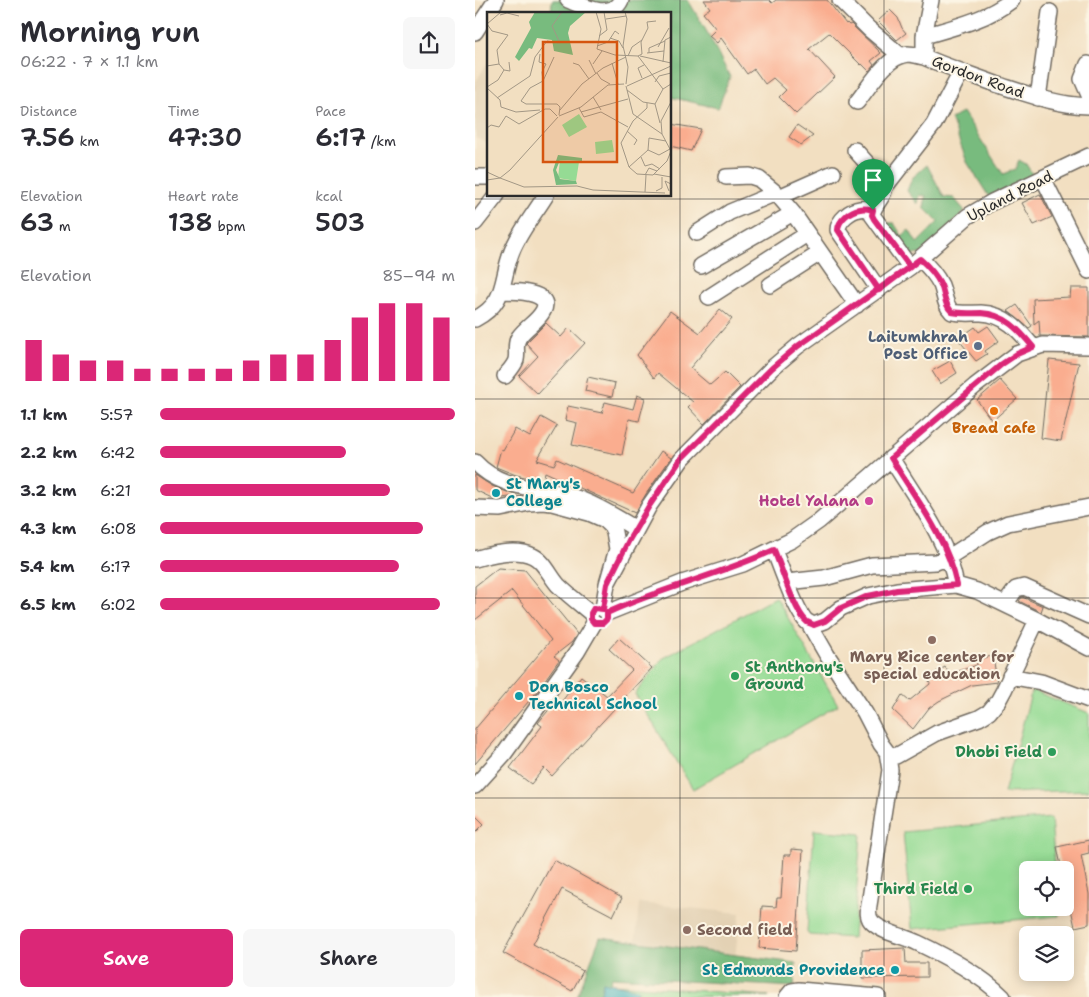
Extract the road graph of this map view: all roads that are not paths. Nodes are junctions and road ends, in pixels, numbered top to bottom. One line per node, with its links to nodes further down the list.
1 (496, 0): 7 (street)
2 (568, 0): 3 (street)
3 (621, 0)
4 (840, 0): 12 (street)
5 (931, 0): 11 (street, Gordon Road)
6 (1012, 0): 11 (street)
7 (489, 12)
8 (1050, 12): 17 (street)
9 (487, 15): 10 (street)
10 (476, 33)
11 (924, 36): 13 (street, Gordon Road)
12 (901, 56): 13 (street); 18 (street)
13 (924, 57): 15 (street, Gordon Road)
14 (1088, 64): 16 (street)
15 (961, 72): 17 (street, Gordon Road); 25 (street)
16 (1089, 95)
17 (1038, 98): 19 (street, Gordon Road)
18 (857, 102)
19 (1089, 106)
20 (855, 150): 25 (street)
21 (1089, 156): 24 (street, Upland Road)
22 (833, 173): 26 (street)
23 (726, 177): 26 (street)
24 (1043, 178): 35 (street, Upland Road); 37 (street)
25 (885, 186): 29 (street)
26 (778, 195): 30 (street); 32 (street)
27 (496, 196): 31 (street)
28 (545, 196): 40 (street)
29 (873, 210): 35 (street); 39 (street)
30 (793, 213): 33 (street); 36 (street)
31 (475, 223)
32 (697, 233)
33 (807, 234): 34 (street); 41 (street)
34 (820, 253): 38 (street); 42 (street)
35 (915, 263): 39 (street, Upland Road); 45 (street)
36 (701, 266)
37 (1089, 271)
38 (770, 285)
39 (879, 290): 42 (street, Upland Road)
40 (501, 291): 43 (street); 46 (street)
41 (709, 297)
42 (857, 305): 51 (street, Upland Road)
43 (475, 319)
44 (1089, 346): 45 (street)
45 (1033, 347): 47 (street)
46 (505, 376)
47 (891, 458): 52 (street); 53 (street)
48 (475, 462): 51 (street)
49 (1089, 507): 53 (street)
50 (475, 508): 56 (street)
51 (636, 529): 56 (street, Upland Road)
52 (774, 550): 55 (street); 59 (street)
53 (949, 557): 55 (street); 57 (street)
54 (475, 559): 59 (street)
55 (787, 582): 62 (street)
56 (607, 584): 59 (street)
57 (957, 585): 58 (street); 62 (street)
58 (1005, 604): 60 (street); 61 (street)
59 (599, 615): 67 (street)
60 (1089, 616)
61 (1037, 620): 63 (street); 64 (street)
62 (808, 622): 66 (street)
63 (1089, 648)
64 (1010, 676): 65 (street); 66 (street)
65 (1089, 700)
66 (887, 752): 70 (street)
67 (475, 786)
68 (787, 997): 69 (street)
69 (878, 997)
70 (1003, 997)

